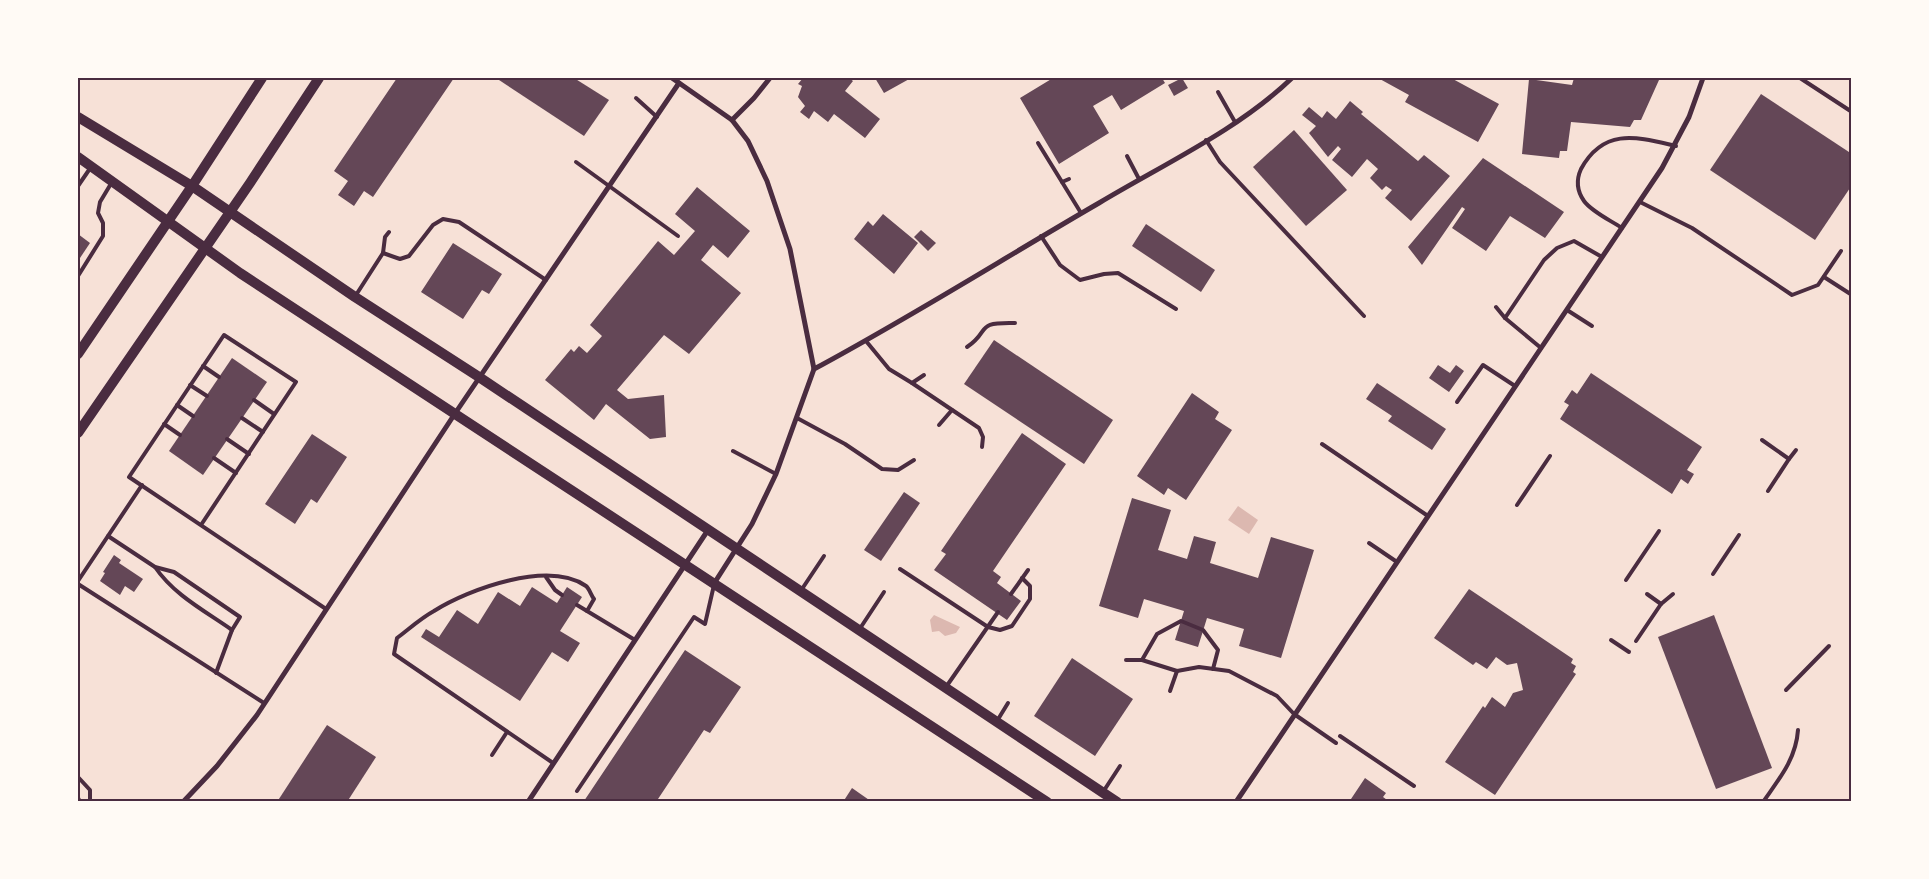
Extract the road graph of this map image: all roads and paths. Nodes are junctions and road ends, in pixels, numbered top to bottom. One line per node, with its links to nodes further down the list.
1 (262, 78): 28 (main road)
2 (319, 78): 31 (main road)
3 (672, 78): 8 (street)
4 (770, 78): 14 (street)
5 (1292, 78): 15 (street)
6 (1703, 78): 18 (street)
7 (1800, 78): 11 (lane)
8 (679, 82): 13 (street); 14 (street)
9 (1218, 92): 15 (lane)
10 (636, 98): 13 (lane)
11 (1852, 112)
12 (78, 117): 28 (main road)
13 (656, 117): 29 (street)
14 (732, 120): 59 (street)
15 (1235, 122): 16 (street)
16 (1206, 140): 24 (street); 50 (lane)
17 (1038, 144): 26 (lane)
18 (1676, 146): 30 (street); 34 (lane)
19 (1127, 156): 24 (lane)
20 (78, 157): 22 (main road)
21 (576, 162): 29 (lane)
22 (91, 167): 25 (main road); 27 (lane)
23 (1069, 179): 26 (lane)
24 (1139, 179): 32 (street)
25 (112, 182): 33 (main road); 42 (lane)
26 (1062, 182): 32 (lane)
27 (78, 186)
28 (192, 186): 31 (main road); 33 (main road)
29 (610, 186): 36 (lane); 44 (street)
30 (1640, 202): 34 (street); 43 (lane)
31 (230, 212): 38 (main road); 46 (main road)
32 (1081, 213): 37 (street)
33 (167, 222): 38 (main road); 57 (main road)
34 (1622, 228): 41 (street)
35 (389, 232): 40 (lane)
36 (678, 236)
37 (1041, 236): 48 (lane); 54 (street)
38 (205, 248): 72 (main road); 79 (main road)
39 (1841, 251): 43 (lane)
40 (383, 253): 44 (lane); 46 (lane)
41 (1602, 257): 49 (street); 51 (lane)
42 (78, 276)
43 (1824, 277): 45 (lane)
44 (546, 280): 62 (street)
45 (1852, 295)
46 (354, 297): 62 (main road)
47 (1496, 307): 51 (lane)
48 (1176, 310)
49 (1567, 310): 53 (lane); 56 (street)
50 (1364, 316)
51 (1505, 318): 56 (lane)
52 (1015, 323): 55 (lane)
53 (1592, 326)
54 (866, 341): 59 (street); 63 (lane)
55 (967, 347)
56 (1541, 348): 65 (street)
57 (78, 354)
58 (203, 366): 61 (lane); 64 (lane); 71 (lane)
59 (814, 369): 75 (street)
60 (924, 375): 63 (lane)
61 (219, 377)
62 (479, 377): 72 (street); 99 (main road)
63 (912, 383): 70 (lane)
64 (190, 385): 66 (lane); 69 (lane)
65 (1515, 386): 68 (lane); 97 (street)
66 (207, 396)
67 (254, 400): 71 (lane)
68 (1457, 402)
69 (177, 405): 73 (lane); 76 (lane)
70 (952, 410): 77 (lane); 84 (lane)
71 (274, 414): 78 (lane)
72 (454, 415): 107 (main road); 125 (street)
73 (193, 416)
74 (242, 418): 78 (lane)
75 (798, 418): 90 (lane); 93 (street)
76 (164, 424): 80 (lane); 94 (lane)
77 (939, 426)
78 (263, 432): 87 (lane)
79 (78, 433)
80 (180, 435)
81 (227, 439): 87 (lane)
82 (1762, 440): 91 (lane)
83 (1322, 444): 97 (lane)
84 (982, 447)
85 (1796, 450): 91 (lane)
86 (733, 451): 93 (lane)
87 (249, 454): 92 (lane)
88 (1550, 456): 96 (lane)
89 (214, 458): 92 (lane)
90 (914, 460)
91 (1789, 460): 95 (lane)
92 (236, 472): 98 (lane)
93 (776, 474): 104 (street)
94 (142, 485): 98 (lane); 102 (lane)
95 (1768, 491)
96 (1517, 505)
97 (1428, 516): 106 (street)
98 (201, 525): 125 (lane)
99 (709, 530): 104 (main road); 107 (street)
100 (1660, 530): 114 (lane)
101 (1739, 535): 111 (lane)
102 (108, 536): 108 (lane); 115 (lane)
103 (1368, 544): 106 (lane)
104 (737, 550): 116 (street); 117 (main road)
105 (824, 556): 117 (lane)
106 (1397, 562): 146 (street)
107 (686, 563): 116 (main road); 131 (street)
108 (155, 567): 129 (lane); 129 (lane)
109 (900, 569): 128 (lane)
110 (1028, 570): 113 (lane)
111 (1714, 574)
112 (546, 577): 122 (lane); 126 (lane); 149 (lane)
113 (1022, 578): 119 (lane); 128 (lane)
114 (1626, 580)
115 (78, 582): 140 (lane)
116 (715, 582): 157 (lane); 164 (main road)
117 (800, 591): 130 (main road)
118 (884, 592): 130 (lane)
119 (1011, 594)
120 (1647, 594): 123 (lane)
121 (1673, 594): 123 (lane)
122 (562, 595)
123 (1661, 604): 133 (lane)
124 (577, 605): 126 (lane)
125 (326, 609): 144 (street)
126 (587, 611): 131 (lane)
127 (998, 612): 128 (lane)
128 (988, 626): 141 (lane)
129 (232, 630): 140 (lane)
130 (859, 630): 141 (main road)
131 (635, 640): 153 (street)
132 (1611, 640): 135 (lane)
133 (1636, 642)
134 (1829, 646): 142 (lane)
135 (1629, 652)
136 (1126, 660): 137 (lane)
137 (1142, 660): 138 (lane); 139 (lane)
138 (1212, 669): 139 (lane); 146 (lane)
139 (1177, 671): 143 (lane)
140 (216, 673): 144 (lane)
141 (946, 687): 147 (main road)
142 (1786, 690)
143 (1170, 691)
144 (264, 703): 162 (street)
145 (1008, 703): 147 (lane)
146 (1294, 714): 151 (lane); 166 (street)
147 (996, 720): 158 (main road)
148 (1798, 730): 167 (lane)
149 (507, 732): 152 (lane); 153 (lane)
150 (1340, 736): 156 (lane)
151 (1336, 742)
152 (492, 755)
153 (553, 763): 163 (street)
154 (1120, 766): 158 (lane)
155 (78, 778): 161 (lane)
156 (1414, 786)
157 (577, 791)
158 (1103, 792): 165 (main road)
159 (78, 798): 160 (lane)
160 (80, 802)
161 (90, 802)
162 (183, 802)
163 (528, 802)
164 (1047, 802)
165 (1117, 802)
166 (1236, 802)
167 (1763, 802)

